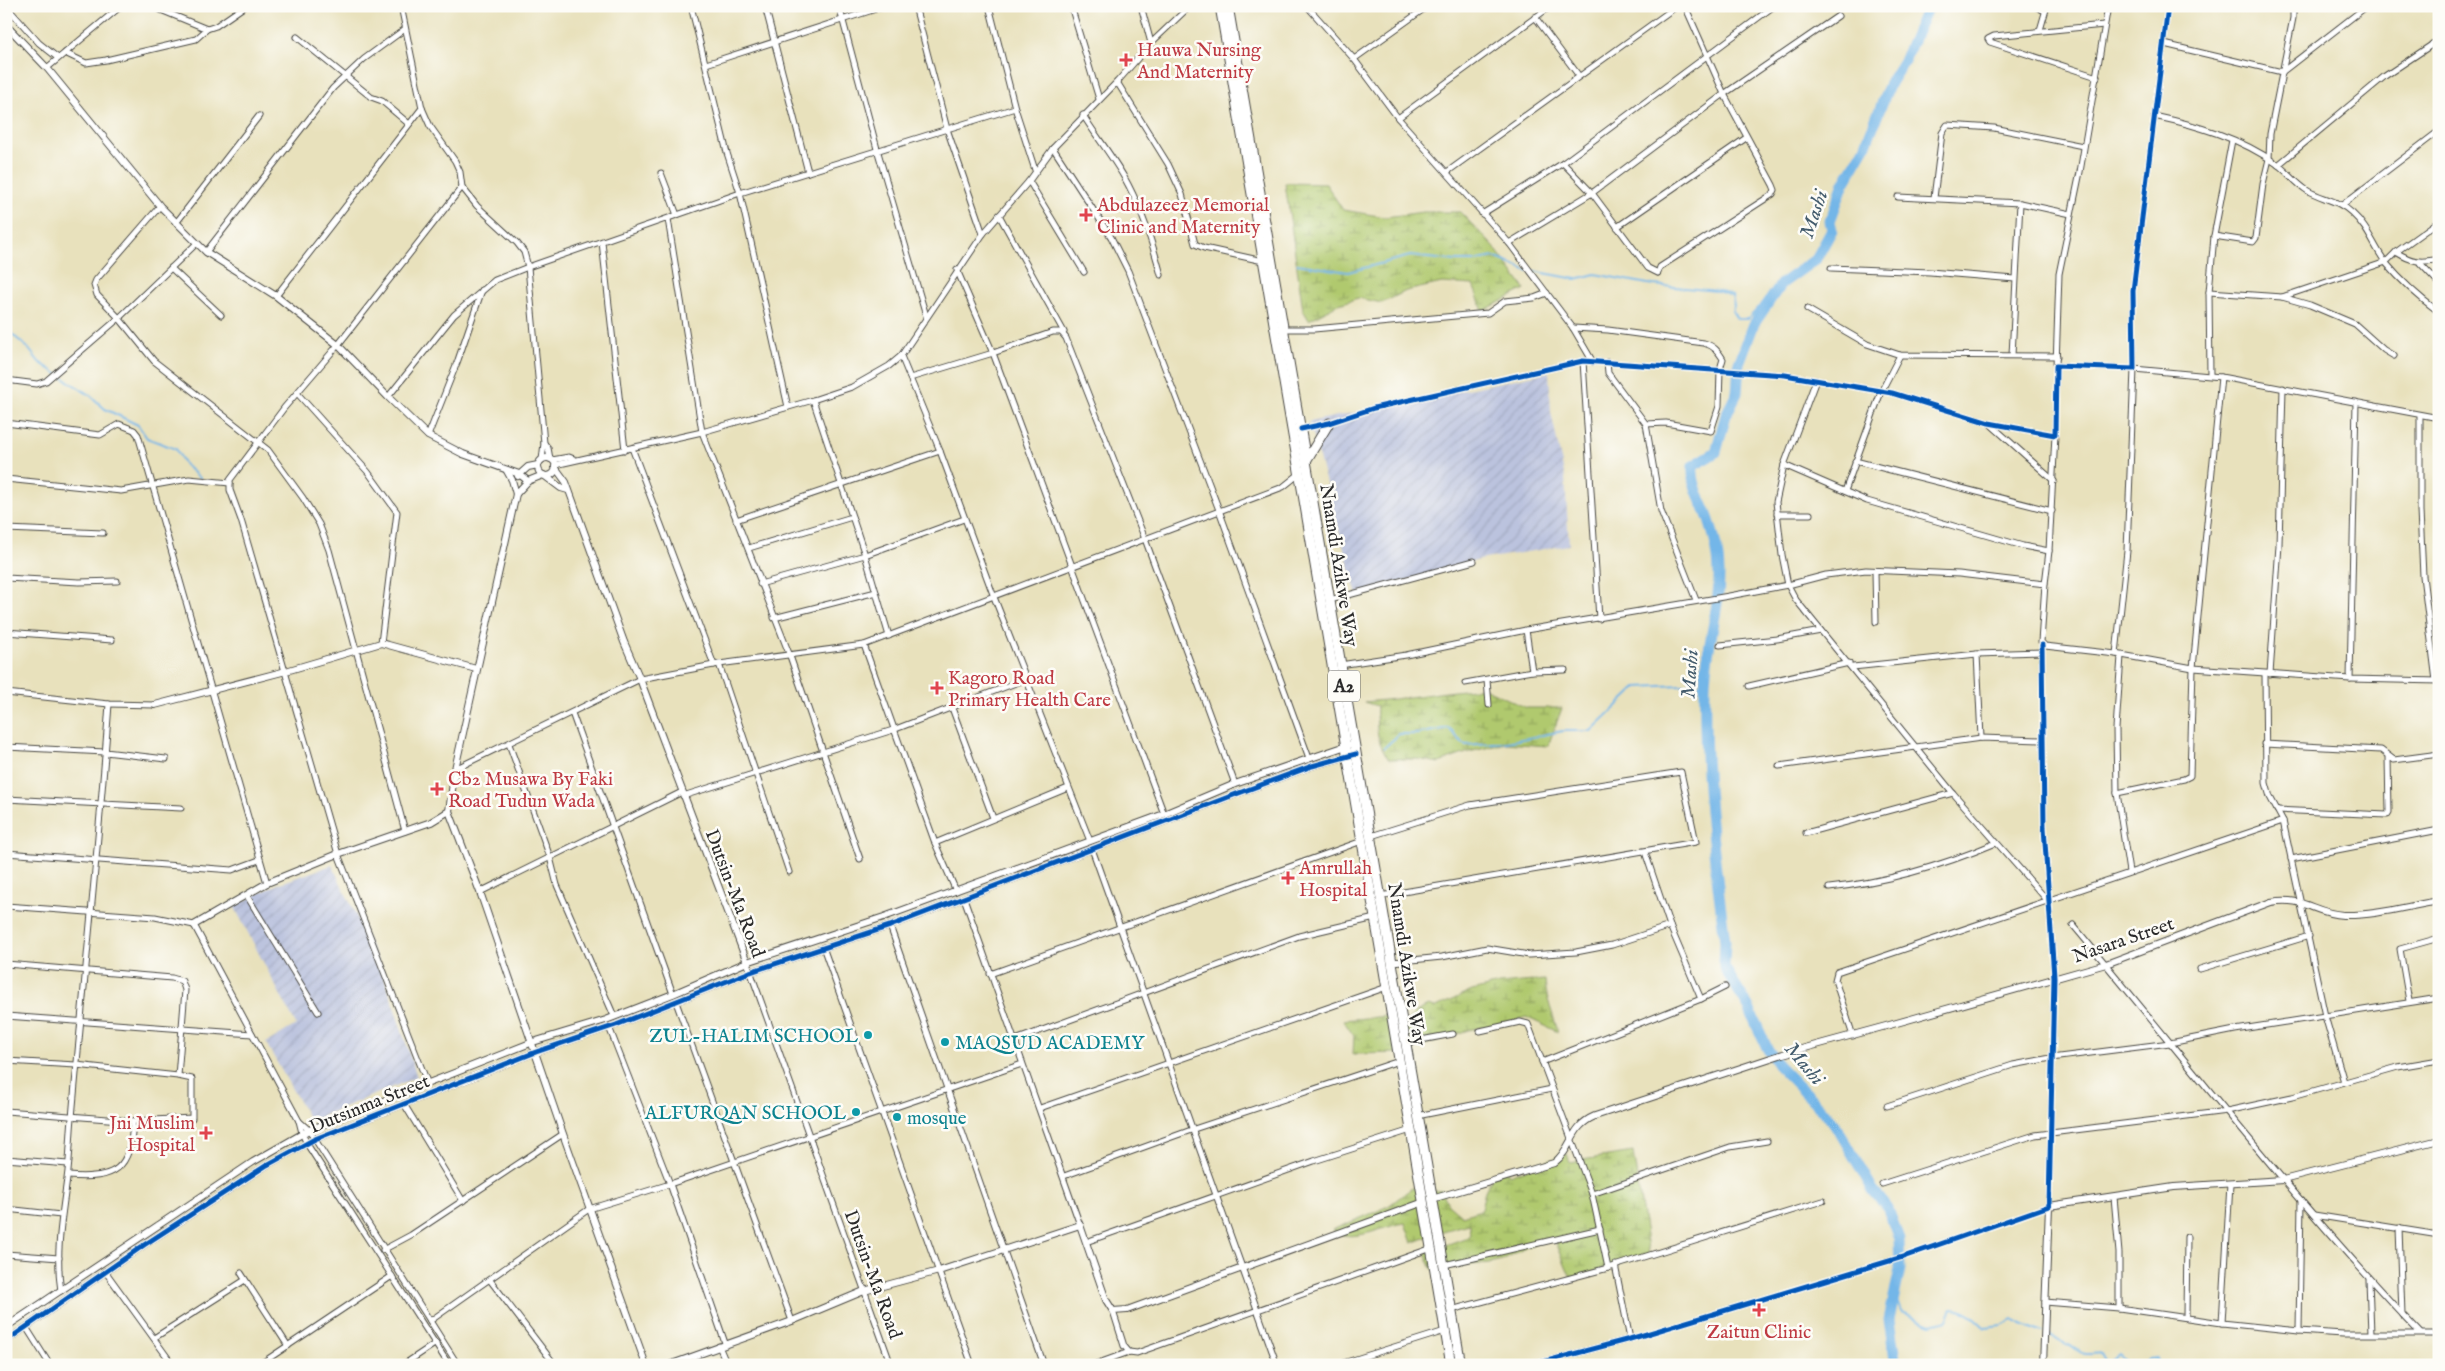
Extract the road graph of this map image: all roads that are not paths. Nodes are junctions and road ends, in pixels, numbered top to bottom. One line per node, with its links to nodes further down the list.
1 (6, 6): 46 (street)
2 (122, 6): 44 (street)
3 (151, 6): 35 (street)
4 (245, 6): 35 (street)
5 (401, 6): 34 (street)
6 (691, 6): 48 (street)
7 (765, 6): 39 (street)
8 (839, 6): 31 (street)
9 (886, 6): 31 (street)
10 (915, 6): 64 (street)
11 (989, 6): 58 (street)
12 (1071, 6): 56 (street)
13 (1141, 6): 40 (street)
14 (1190, 6): 40 (street)
15 (1220, 6): 103 (highway, Nnamdi Azikwe Way / A2)
16 (1228, 6): 125 (highway, Nnamdi Azikwe Way / A2)
17 (1307, 6): 47 (street)
18 (1428, 6): 47 (street)
19 (1551, 6): 30 (street)
20 (1677, 6): 52 (street)
21 (1685, 6): 45 (street)
22 (1774, 6): 45 (street)
23 (2035, 6): 28 (street)
24 (2108, 6): 32 (street)
25 (2168, 6): 41 (street)
26 (2293, 6): 50 (street)
27 (2367, 6): 50 (street)
28 (2046, 9): 36 (street)
29 (1838, 16): 55 (street)
30 (1535, 17): 52 (street); 62 (street)
31 (843, 21): 39 (street); 70 (street)
32 (2104, 24): 36 (street); 53 (street)
33 (6, 25): 49 (street)
34 (406, 29): 51 (street); 57 (street)
35 (207, 30): 44 (street)
36 (2040, 30): 53 (street)
37 (297, 37): 51 (street)
38 (2439, 40): 42 (street)
39 (775, 43): 48 (street); 75 (street)
40 (1151, 43): 54 (street)
41 (2164, 44): 50 (street); 61 (street)
42 (2432, 44): 43 (street); 73 (street)
43 (2439, 50)
44 (65, 53): 46 (street)
45 (1707, 55): 55 (street); 72 (street)
46 (58, 58): 49 (street)
47 (1354, 60): 62 (street)
48 (706, 64): 80 (street)
49 (47, 68): 86 (street)
50 (2282, 72): 71 (street)
51 (344, 75): 63 (street); 100 (street)
52 (1579, 76): 76 (street)
53 (2096, 77): 68 (street)
54 (1117, 82): 56 (street); 103 (street)
55 (1724, 94): 66 (street); 81 (street)
56 (1099, 100): 59 (street)
57 (422, 108): 63 (street); 79 (street)
58 (1015, 108): 64 (street); 74 (street)
59 (1083, 115): 69 (street); 111 (street)
60 (259, 116): 93 (street)
61 (2154, 116): 67 (street); 139 (street)
62 (1398, 118): 76 (street)
63 (410, 124): 117 (street)
64 (947, 129): 70 (street); 95 (street)
65 (2439, 130): 85 (street)
66 (1746, 138): 94 (street); 94 (street)
67 (2232, 140): 71 (street); 96 (street)
68 (2083, 146): 83 (street); 88 (street)
69 (1053, 148): 74 (street); 186 (street)
70 (877, 149): 75 (street); 122 (street)
71 (2269, 160): 73 (street); 96 (street)
72 (1562, 162): 81 (street); 87 (street)
73 (2278, 164): 85 (street)
74 (1035, 170): 78 (street)
75 (808, 172): 80 (street)
76 (1447, 172): 87 (street)
77 (661, 173): 89 (street)
78 (1029, 181): 90 (street); 110 (street)
79 (462, 187): 106 (street); 127 (street)
80 (740, 193): 89 (street); 151 (street)
81 (1592, 193): 94 (street); 98 (street)
82 (1898, 197): 83 (street)
83 (1934, 198): 84 (street)
84 (2020, 203): 88 (street); 112 (street)
85 (2342, 205): 104 (street)
86 (160, 206): 93 (street); 123 (street)
87 (1482, 214): 98 (street)
88 (2070, 214): 132 (street)
89 (677, 215): 91 (street)
90 (998, 215): 95 (street); 126 (street)
91 (668, 219): 97 (street); 159 (street)
92 (2439, 221): 101 (street)
93 (176, 223): 99 (street)
94 (1617, 227)
95 (983, 234): 109 (street)
96 (2214, 236): 115 (street)
97 (602, 242): 106 (street); 165 (street)
98 (1509, 243): 116 (street)
99 (196, 244): 100 (street); 107 (street)
100 (206, 252): 117 (street)
101 (2396, 252): 104 (street); 105 (street)
102 (2439, 260): 105 (street)
103 (1264, 261): 175 (highway, Nnamdi Azikwe Way / A2)
104 (2386, 262): 118 (street); 120 (street)
105 (2420, 263): 113 (street)
106 (528, 267): 114 (street); 163 (street)
107 (172, 268): 121 (street); 123 (street)
108 (1831, 268): 112 (street)
109 (957, 270): 122 (street); 128 (street)
110 (1084, 272)
111 (1161, 275)
112 (2015, 280): 129 (street)
113 (2439, 283)
114 (483, 290): 148 (street); 160 (street)
115 (2209, 292): 118 (street); 140 (street)
116 (1547, 293): 124 (street); 125 (street)
117 (276, 296): 127 (street)
118 (2282, 297): 133 (street)
119 (1807, 309): 131 (street)
120 (2439, 312)
121 (221, 315)
122 (926, 316): 130 (street)
123 (119, 318): 143 (street); 162 (street)
124 (1573, 328): 135 (street); 138 (street)
125 (1284, 329): 158 (highway, Nnamdi Azikwe Way / A2)
126 (1064, 332)
127 (338, 345): 147 (street); 148 (street)
128 (993, 353): 142 (street); 195 (street); 200 (street)
129 (2012, 355): 131 (street); 132 (street)
130 (901, 356): 142 (street); 149 (street)
131 (1900, 356): 146 (street)
132 (2056, 356): 137 (street)
133 (2394, 356)
134 (1583, 361): 135 (street); 155 (street); 212 (street)
135 (1593, 362): 136 (street)
136 (1607, 362): 138 (street); 157 (street)
137 (2056, 366): 139 (street); 161 (street)
138 (1720, 369): 144 (street); 157 (street)
139 (2134, 369): 140 (street); 226 (street)
140 (2210, 375): 141 (street)
141 (2221, 377): 145 (street); 231 (street)
142 (910, 378): 166 (street)
143 (6, 380)
144 (1816, 380): 146 (street); 171 (street)
145 (2283, 388): 150 (street); 236 (street)
146 (1882, 392): 156 (street); 168 (street)
147 (297, 393): 162 (street); 219 (street)
148 (388, 398): 160 (street)
149 (813, 400): 151 (street); 180 (street)
150 (2356, 402): 152 (street); 239 (street)
151 (788, 408): 159 (street)
152 (2420, 415): 153 (street); 241 (street)
153 (2439, 418)
154 (6, 423): 182 (street)
155 (1329, 423): 158 (street); 167 (highway)
156 (1989, 423): 161 (street); 178 (street)
157 (1646, 424): 210 (street)
158 (1301, 429): 167 (highway, Nnamdi Azikwe Way / A2)
159 (702, 432): 164 (street); 192 (street)
160 (428, 436): 172 (street)
161 (2055, 436): 178 (street)
162 (258, 442): 179 (street); 223 (street)
163 (544, 443): 169 (street); 170 (street)
164 (632, 448): 165 (street); 228 (street)
165 (625, 450): 170 (street)
166 (940, 451): 180 (street); 191 (street)
167 (1306, 460): 209 (highway, Nnamdi Azikwe Way / A2)
168 (1855, 461): 184 (street); 187 (street)
169 (540, 463): 170 (street); 173 (street); 174 (street)
170 (553, 463): 174 (street); 183 (street, Dutsin-Ma Road)
171 (1784, 465): 184 (street); 188 (street)
172 (504, 468): 173 (street); 181 (street)
173 (519, 474): 177 (street); 181 (street)
174 (544, 475): 177 (street); 183 (street)
175 (1298, 475): 186 (street); 257 (highway, Nnamdi Azikwe Way / A2)
176 (6, 478): 182 (street)
177 (528, 481): 185 (street)
178 (2054, 481): 187 (street)
179 (230, 483): 182 (street); 234 (street)
180 (841, 483): 190 (street); 192 (street)
181 (514, 484): 185 (street)
182 (153, 485): 244 (street)
183 (568, 490): 237 (street, Dutsin-Ma Road)
184 (1845, 491): 197 (street)
185 (516, 494): 232 (street)
186 (1218, 510): 195 (street); 267 (street)
187 (2052, 511): 197 (street)
188 (1777, 514): 189 (street); 206 (street)
189 (1810, 514)
190 (852, 517): 196 (street); 198 (street)
191 (964, 519): 198 (street); 208 (street)
192 (736, 520): 196 (street)
193 (6, 529): 194 (street)
194 (103, 533)
195 (1145, 539): 200 (street); 271 (street)
196 (749, 548): 204 (street)
197 (2049, 551): 205 (street)
198 (865, 555): 204 (street); 207 (street)
199 (1474, 561): 209 (street)
200 (1073, 567): 208 (street); 281 (street)
201 (1875, 570): 205 (street); 206 (street); 213 (street)
202 (6, 578): 203 (street)
203 (117, 580)
204 (760, 584): 211 (street)
205 (2044, 584): 222 (street)
206 (1788, 585): 210 (street); 215 (street)
207 (876, 592): 211 (street); 217 (street)
208 (994, 597): 217 (street); 238 (street)
209 (1330, 600): 229 (highway, Nnamdi Azikwe Way / A2)
210 (1696, 600): 212 (street)
211 (774, 618): 227 (street)
212 (1598, 619): 214 (street)
213 (1876, 622)
214 (1526, 630): 229 (street); 235 (street)
215 (1821, 631): 221 (street); 230 (street)
216 (6, 632): 218 (street)
217 (889, 636): 220 (street)
218 (112, 640)
219 (381, 643): 223 (street); 232 (street)
220 (864, 645): 227 (street); 251 (street)
221 (1720, 645)
222 (2042, 645): 224 (street); 226 (street)
223 (357, 651): 234 (street); 286 (street)
224 (2042, 652): 225 (street); 253 (street)
225 (1977, 654): 230 (street); 252 (street)
226 (2119, 655): 231 (street); 274 (street)
227 (790, 656): 228 (street); 261 (street)
228 (717, 664): 237 (street); 270 (street)
229 (1340, 665): 254 (highway, Nnamdi Azikwe Way / A2)
230 (1851, 665): 243 (street); 259 (street)
231 (2193, 668): 236 (street); 274 (street)
232 (476, 669): 269 (street)
233 (1565, 670): 235 (street)
234 (286, 671): 244 (street); 296 (street)
235 (1532, 672): 240 (street)
236 (2268, 674): 239 (street); 256 (street)
237 (640, 679): 250 (street); 275 (street, Dutsin-Ma Road)
238 (1026, 679): 249 (street); 272 (street)
239 (2350, 679): 241 (street)
240 (1487, 680): 242 (street); 248 (street)
241 (2437, 681)
242 (1465, 683)
243 (1749, 686)
244 (212, 691): 247 (street); 300 (street)
245 (6, 693): 246 (street)
246 (108, 704): 247 (street); 260 (street)
247 (155, 705)
248 (1489, 705)
249 (952, 708): 251 (street); 282 (street)
250 (572, 712): 255 (street); 284 (street)
251 (893, 730): 261 (street); 291 (street)
252 (1981, 738): 253 (street); 259 (street)
253 (2041, 740): 311 (street)
254 (1354, 742): 257 (street, Dutsinma Street); 262 (highway, Nnamdi Azikwe Way / A2)
255 (508, 744): 269 (street); 297 (street)
256 (2264, 744): 265 (street); 279 (street)
257 (1345, 746): 264 (highway, Nnamdi Azikwe Way / A2); 267 (street, Dutsinma Street)
258 (6, 747): 260 (street)
259 (1916, 747): 268 (street); 273 (street)
260 (105, 752): 266 (street); 277 (street)
261 (823, 752): 270 (street); 298 (street)
262 (1356, 754): 264 (street, Dutsinma Street); 288 (highway, Nnamdi Azikwe Way / A2)
263 (2439, 754): 265 (street)
264 (1347, 756): 290 (highway, Nnamdi Azikwe Way / A2); 293 (street, Dutsinma Street)
265 (2388, 757): 279 (street)
266 (166, 758)
267 (1309, 758): 271 (street, Dutsinma Street)
268 (1780, 766)
269 (455, 769): 280 (street)
270 (755, 774): 275 (street); 302 (street)
271 (1236, 784): 281 (street, Dutsinma Street)
272 (1068, 788): 282 (street); 289 (street)
273 (1953, 792): 287 (street); 292 (street)
274 (2117, 793): 303 (street)
275 (683, 794): 284 (street); 325 (street, Dutsin-Ma Road)
276 (6, 799): 277 (street)
277 (102, 804): 278 (street); 301 (street)
278 (181, 808)
279 (2277, 810): 283 (street)
280 (449, 811): 286 (street); 307 (street)
281 (1164, 814): 289 (street, Dutsinma Street)
282 (993, 818): 291 (street)
283 (2283, 821): 299 (street); 303 (street)
284 (612, 826): 297 (street); 337 (street)
285 (2439, 830): 299 (street)
286 (405, 831): 296 (street)
287 (1806, 833)
288 (1371, 836): 294 (street); 309 (highway, Nnamdi Azikwe Way / A2)
289 (1090, 841): 306 (street, Dutsinma Street)
290 (1362, 841): 316 (highway, Nnamdi Azikwe Way / A2); 320 (street)
291 (935, 843): 306 (street)
292 (1996, 843): 305 (street); 311 (street)
293 (1092, 849): 310 (street, Dutsinma Street); 320 (street)
294 (1645, 852): 309 (street); 321 (street)
295 (6, 853): 301 (street)
296 (338, 854): 304 (street); 367 (street)
297 (550, 857): 307 (street); 344 (street)
298 (860, 859)
299 (2291, 859): 313 (street)
300 (260, 860): 301 (street); 304 (street)
301 (96, 861): 315 (street)
302 (789, 872)
303 (2128, 872): 311 (street)
304 (267, 884): 308 (street)
305 (1829, 888)
306 (956, 891): 325 (street, Dutsinma Street)
307 (480, 892): 354 (street)
308 (247, 896): 317 (street); 342 (street)
309 (1380, 896): 326 (highway, Nnamdi Azikwe Way / A2)
310 (964, 898): 319 (street, Dutsinma Street); 332 (street)
311 (2049, 901): 333 (street); 352 (street)
312 (2439, 901): 313 (street, Nasara Street)
313 (2301, 902): 322 (street); 328 (street, Nasara Street)
314 (6, 906): 315 (street)
315 (91, 911): 317 (street); 330 (street)
316 (1375, 918): 334 (highway, Nnamdi Azikwe Way / A2); 336 (street)
317 (194, 925): 350 (street)
318 (2073, 925): 328 (street)
319 (890, 926): 324 (street, Dutsinma Street); 370 (street)
320 (1120, 926): 332 (street); 336 (street)
321 (1670, 926): 326 (street); 338 (street)
322 (2308, 936): 329 (street); 345 (street)
323 (2439, 938): 341 (street)
324 (824, 947): 331 (street, Dutsinma Street); 375 (street)
325 (747, 962): 331 (street, Dutsin-Ma Road); 337 (street, Dutsinma Street)
326 (1391, 962): 355 (highway, Nnamdi Azikwe Way / A2)
327 (6, 964): 330 (street)
328 (2106, 964): 333 (street, Nasara Street); 356 (street)
329 (2200, 969)
330 (85, 970): 346 (street); 348 (street)
331 (750, 972): 340 (street, Dutsinma Street); 387 (street, Dutsin-Ma Road)
332 (990, 974): 353 (street)
333 (2054, 977): 352 (street, Nasara Street); 358 (street)
334 (1387, 987): 361 (highway, Nnamdi Azikwe Way / A2); 363 (street)
335 (1725, 987): 338 (street)
336 (1144, 992): 353 (street); 363 (street)
337 (673, 994): 344 (street, Dutsinma Street)
338 (1701, 998): 362 (street)
339 (2439, 998): 341 (street)
340 (676, 1002): 347 (street, Dutsinma Street); 394 (street)
341 (2409, 1002): 345 (street)
342 (318, 1012)
343 (6, 1016): 346 (street)
344 (614, 1016): 354 (street, Dutsinma Street)
345 (2325, 1016): 356 (street); 368 (street)
346 (80, 1022): 348 (street); 365 (street)
347 (609, 1027): 357 (street, Dutsinma Street); 399 (street)
348 (183, 1029): 350 (street); 366 (street)
349 (1480, 1031): 362 (street)
350 (252, 1034): 380 (street)
351 (1453, 1034): 355 (street)
352 (1852, 1036): 389 (street, Nasara Street)
353 (1015, 1040): 364 (street)
354 (533, 1042): 357 (street); 367 (street, Dutsinma Street)
355 (1405, 1043): 377 (highway, Nnamdi Azikwe Way / A2)
356 (2170, 1043): 358 (street); 376 (street)
357 (536, 1052): 371 (street, Dutsinma Street); 386 (street)
358 (2051, 1058): 372 (street); 384 (street)
359 (2439, 1060): 368 (street)
360 (6, 1061): 365 (street)
361 (1399, 1061): 381 (street); 383 (highway, Nnamdi Azikwe Way / A2)
362 (1542, 1062): 369 (street)
363 (1168, 1063): 373 (street); 381 (street)
364 (1022, 1064): 370 (street); 373 (street)
365 (76, 1065): 366 (street); 378 (street)
366 (178, 1076): 379 (street)
367 (427, 1082): 382 (street, Dutsinma Street)
368 (2344, 1082): 376 (street)
369 (1552, 1089): 377 (street); 389 (street)
370 (948, 1090): 375 (street); 422 (street)
371 (404, 1104): 388 (street, Dutsinma Street); 407 (street)
372 (1887, 1106)
373 (1040, 1108): 397 (street)
374 (6, 1111): 378 (street)
375 (882, 1112): 387 (street); 430 (street)
376 (2228, 1112): 384 (street); 398 (street)
377 (1417, 1116): 405 (highway, Nnamdi Azikwe Way / A2)
378 (72, 1117): 379 (street); 395 (street)
379 (133, 1121): 396 (street)
380 (299, 1121): 382 (street); 385 (street)
381 (1194, 1129): 397 (street); 403 (street)
382 (309, 1130): 385 (street, Dutsinma Street); 388 (street)
383 (1411, 1130): 403 (street); 405 (highway, Nnamdi Azikwe Way / A2)
384 (2052, 1132): 400 (street); 409 (street)
385 (302, 1134): 392 (street); 437 (street, Dutsinma Street)
386 (563, 1134): 407 (street); 411 (street)
387 (809, 1138): 394 (street); 438 (street, Dutsin-Ma Road)
388 (315, 1140): 392 (street, Dutsinma Street); 421 (street)
389 (1571, 1140): 402 (street); 405 (street, Nasara Street)
390 (2439, 1140): 398 (street)
391 (1767, 1141): 402 (street)
392 (307, 1144): 423 (street); 431 (street, Dutsinma Street)
393 (6, 1159): 395 (street)
394 (735, 1163): 399 (street); 447 (street)
395 (68, 1164): 396 (street)
396 (68, 1176): 412 (street)
397 (1064, 1176): 414 (street)
398 (2283, 1180): 401 (street); 406 (street)
399 (670, 1184): 411 (street); 460 (street)
400 (1882, 1184)
401 (2230, 1184): 404 (street); 448 (street)
402 (1592, 1194): 416 (street)
403 (1216, 1195): 419 (street); 428 (street)
404 (2114, 1197): 409 (street); 440 (street)
405 (1428, 1200): 420 (highway, Nnamdi Azikwe Way / A2); 426 (highway, Nnamdi Azikwe Way / A2); 428 (street, Nasara Street)
406 (2302, 1200): 413 (street); 452 (street)
407 (463, 1201): 421 (street)
408 (1822, 1201): 427 (street)
409 (2049, 1206): 439 (street); 457 (street)
410 (6, 1209): 412 (street)
411 (589, 1209): 435 (street); 470 (street)
412 (61, 1215): 425 (street)
413 (2314, 1215): 415 (street); 436 (street)
414 (1080, 1225): 419 (street); 422 (street)
415 (2398, 1228): 417 (street); 444 (street)
416 (1600, 1229): 426 (street); 429 (street)
417 (2439, 1234)
418 (2188, 1237): 445 (street)
419 (1086, 1242): 442 (street)
420 (1432, 1248): 443 (street); 451 (highway, Nnamdi Azikwe Way / A2)
421 (385, 1250): 423 (street); 446 (street)
422 (1004, 1250): 430 (street); 475 (street)
423 (377, 1252): 433 (street)
424 (6, 1254): 425 (street)
425 (59, 1258): 437 (street)
426 (1444, 1265): 441 (highway, Nnamdi Azikwe Way / A2)
427 (1615, 1265): 429 (street); 457 (street)
428 (1242, 1268): 442 (street, Nasara Street); 443 (street)
429 (1608, 1268): 441 (street)
430 (939, 1271): 438 (street); 474 (street)
431 (105, 1272): 450 (street, Dutsinma Street); 456 (street)
432 (241, 1273): 434 (street)
433 (392, 1276): 459 (street); 461 (street)
434 (245, 1280): 456 (street); 461 (street)
435 (490, 1280): 446 (street); 469 (street)
436 (2369, 1280): 444 (street); 454 (street)
437 (61, 1291): 449 (street, Dutsinma Street)
438 (864, 1291): 447 (street); 473 (street, Dutsin-Ma Road)
439 (2045, 1302): 440 (street); 482 (street)
440 (2119, 1308): 445 (street)
441 (1451, 1310): 480 (highway, Nnamdi Azikwe Way / A2)
442 (1113, 1311): 462 (street)
443 (1259, 1311): 462 (street); 477 (street)
444 (2402, 1314): 453 (street)
445 (2186, 1317): 448 (street)
446 (430, 1321): 468 (street)
447 (792, 1321): 460 (street)
448 (2222, 1323): 452 (street)
449 (6, 1327)
450 (26, 1327): 458 (street, Dutsinma Street); 463 (street)
451 (1445, 1331): 478 (street); 479 (highway, Nnamdi Azikwe Way / A2)
452 (2299, 1331): 454 (street)
453 (2420, 1333): 454 (street); 455 (street)
454 (2371, 1334)
455 (2439, 1334)
456 (154, 1338): 464 (street)
457 (1630, 1339): 481 (street)
458 (6, 1341)
459 (436, 1343): 466 (street); 467 (street)
460 (722, 1345): 471 (street); 472 (street)
461 (288, 1346): 465 (street)
462 (1129, 1352): 476 (street)
463 (50, 1365)
464 (173, 1365)
465 (259, 1365)
466 (403, 1365)
467 (449, 1365)
468 (458, 1365)
469 (555, 1365)
470 (646, 1365)
471 (669, 1365)
472 (727, 1365)
473 (891, 1365)
474 (972, 1365)
475 (1044, 1365)
476 (1093, 1365)
477 (1277, 1365)
478 (1337, 1365)
479 (1451, 1365)
480 (1461, 1365)
481 (1532, 1365)
482 (2043, 1365)

